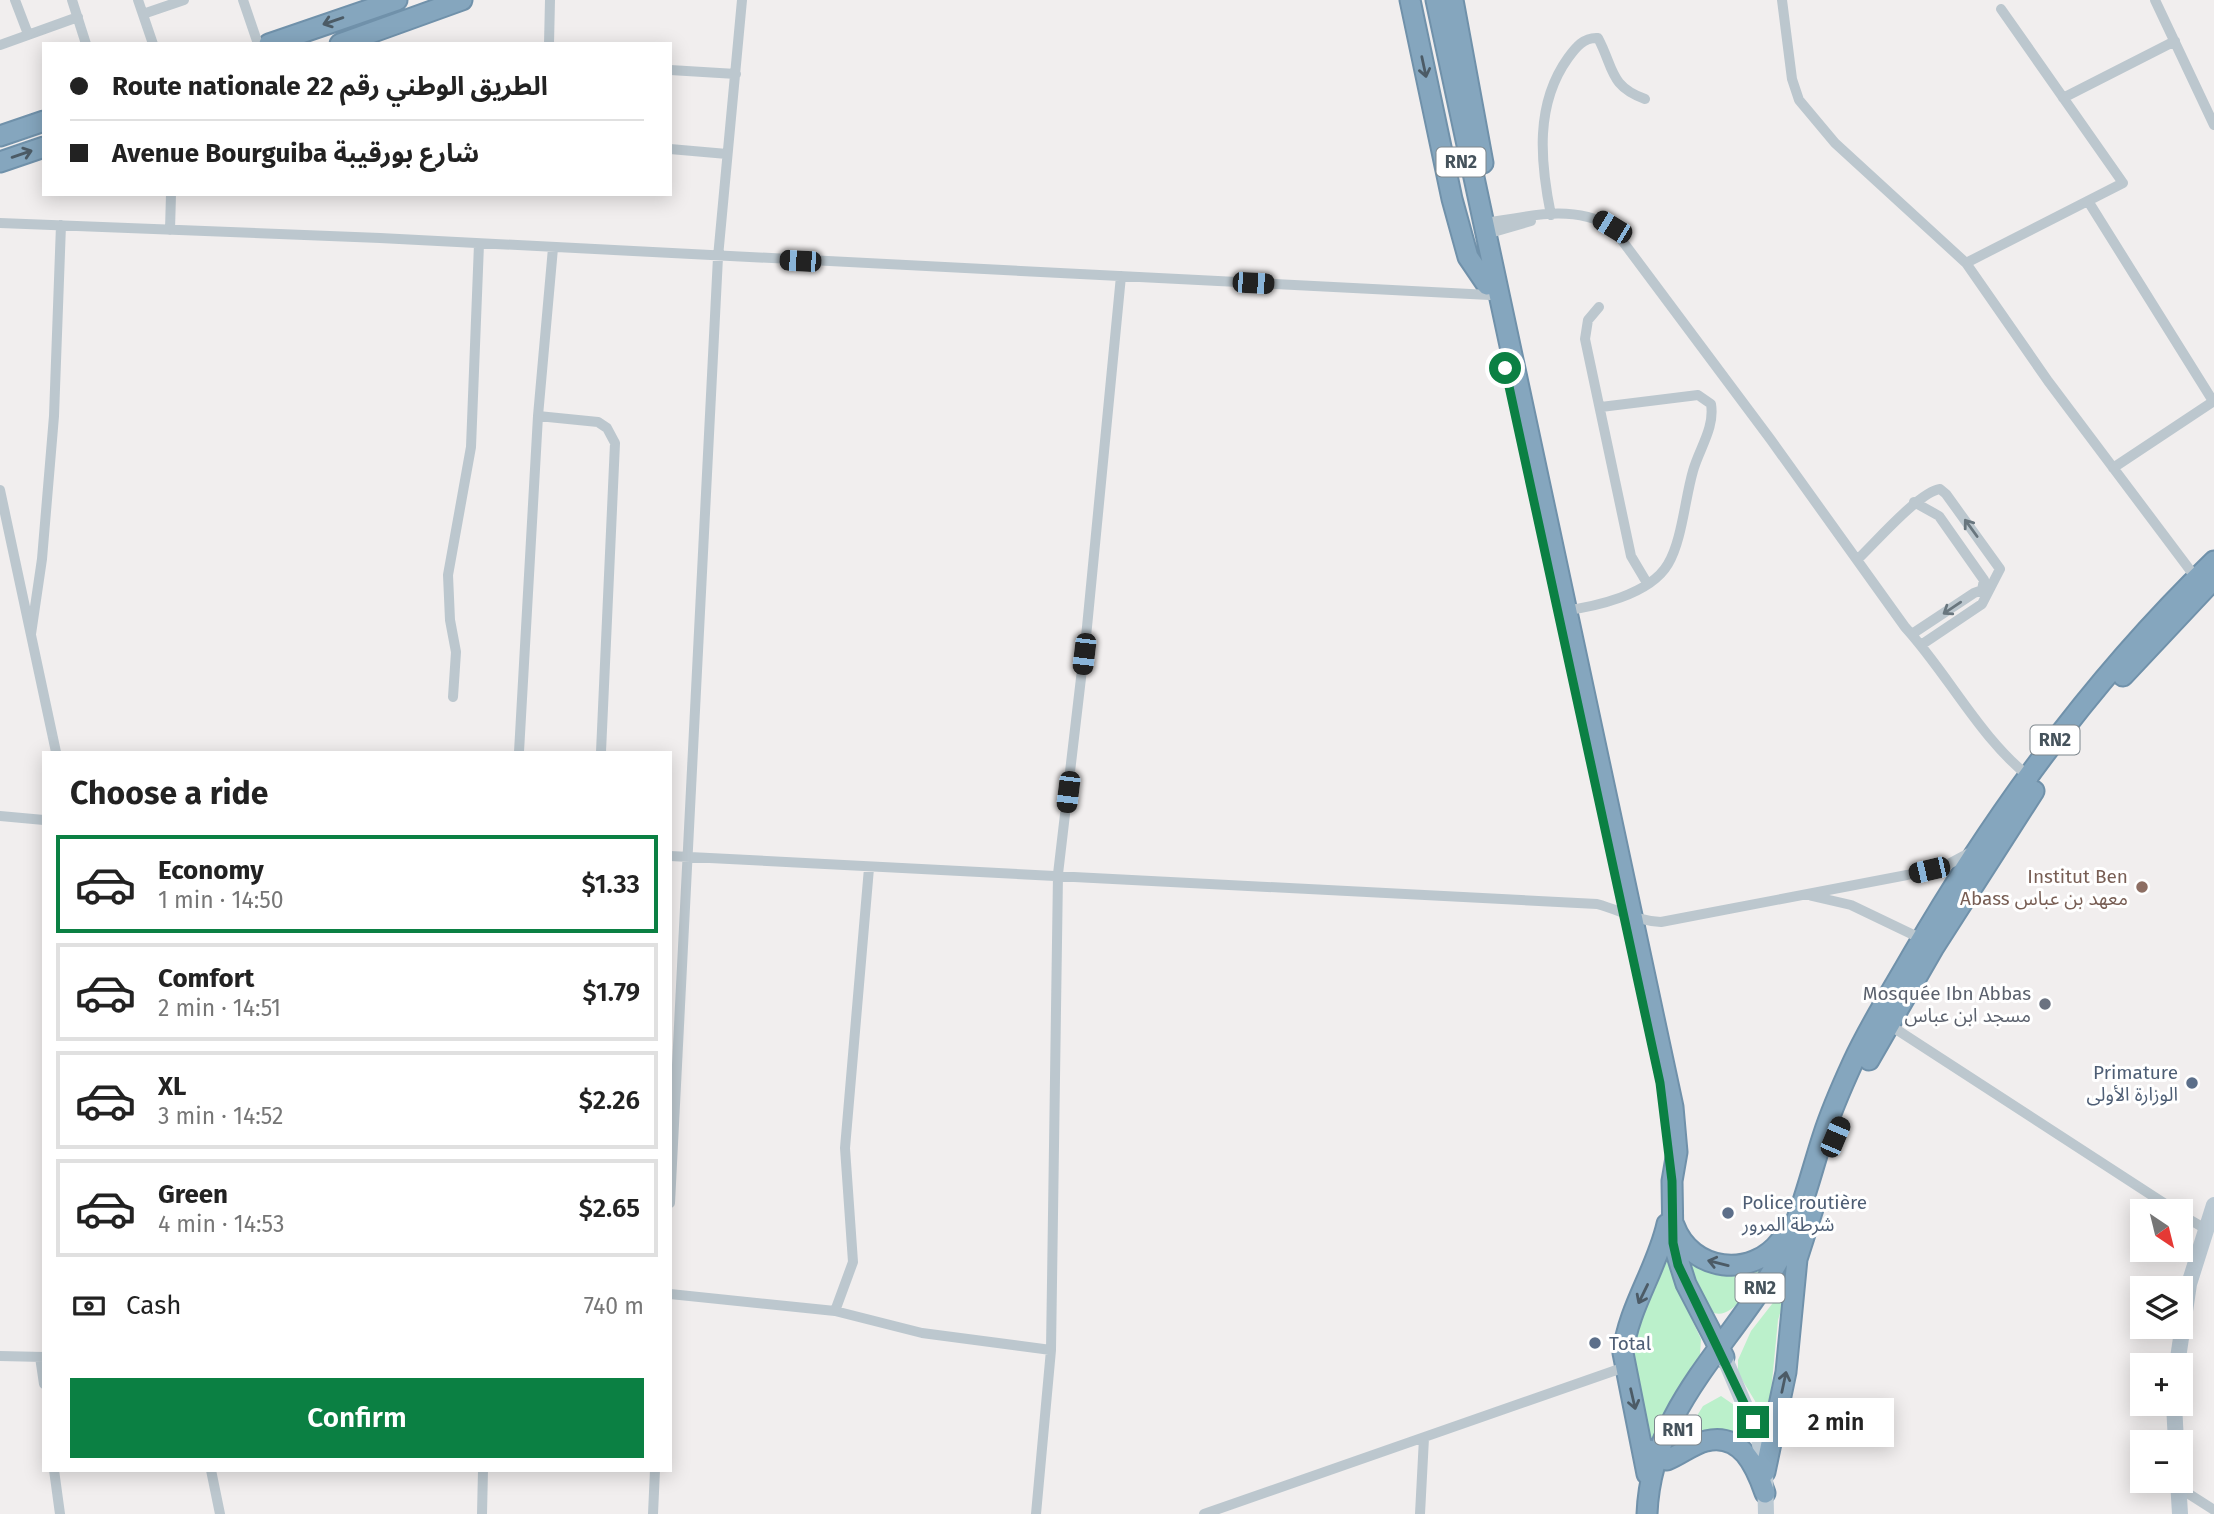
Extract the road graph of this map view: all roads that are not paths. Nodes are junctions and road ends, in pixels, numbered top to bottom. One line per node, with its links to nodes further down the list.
1 (15, 0): 19 (street)
2 (72, 0): 18 (street)
3 (138, 0): 17 (street)
4 (184, 0): 17 (street)
5 (243, 0): 24 (street)
6 (397, 0): 25 (highway, one-way to 25)
7 (462, 0): 26 (highway)
8 (550, 0): 27 (street)
9 (742, 0): 30 (street)
10 (1410, 0): 52 (highway, one-way to 52)
11 (1427, 0): 20 (highway, RN2)
12 (1436, 0): 20 (highway, RN2)
13 (1453, 0): 45 (highway)
14 (1782, 0): 50 (street)
15 (2155, 0): 21 (street)
16 (2001, 9): 31 (street)
17 (142, 14): 23 (street)
18 (78, 18): 19 (street); 22 (street)
19 (28, 34): 28 (street)
20 (1440, 39): 45 (highway, RN2)
21 (2175, 41): 31 (street); 34 (street)
22 (85, 42)
23 (152, 42)
24 (257, 42)
25 (275, 42)
26 (346, 42)
27 (549, 42)
28 (0, 45)
29 (672, 70): 30 (street)
30 (736, 74): 38 (street)
31 (2063, 98): 41 (street)
32 (1645, 99): 42 (street)
33 (42, 122): 35 (highway)
34 (2214, 125)
35 (0, 136)
36 (42, 147): 39 (highway, one-way to 36)
37 (672, 149): 38 (street)
38 (727, 154): 49 (street)
39 (0, 162)
40 (172, 196): 46 (street)
41 (2088, 201): 50 (street); 54 (street)
42 (1547, 215): 45 (street); 60 (street)
43 (0, 223): 44 (street)
44 (61, 225): 46 (street); 67 (street)
45 (1481, 227): 52 (highway, RN2); 66 (highway, RN2)
46 (170, 230): 47 (street)
47 (479, 244): 48 (street); 70 (street)
48 (553, 248): 49 (street); 56 (street)
49 (718, 257): 51 (street); 79 (street)
50 (1966, 263): 57 (street)
51 (1121, 276): 52 (street); 81 (street)
52 (1489, 290): 66 (highway, RN2)
53 (1599, 307): 55 (street)
54 (2213, 401): 57 (street)
55 (1601, 407): 63 (street); 63 (street)
56 (538, 416): 72 (street); 73 (street)
57 (2113, 468): 62 (street)
58 (0, 491): 67 (street)
59 (1914, 502): 60 (street); 64 (street, one-way to 59); 65 (street)
60 (1857, 560): 68 (street)
61 (2214, 561): 62 (highway, RN2)
62 (2205, 579): 74 (highway, RN2)
63 (1647, 583): 66 (street)
64 (1994, 586): 65 (street); 69 (street)
65 (1982, 590): 68 (street, one-way to 68)
66 (1563, 611): 83 (highway, RN2)
67 (31, 634): 71 (street)
68 (1912, 635): 69 (street)
69 (1922, 645): 74 (street)
70 (453, 696)
71 (56, 751)
72 (519, 751)
73 (601, 751)
74 (2034, 780): 77 (highway, RN2)
75 (0, 816): 76 (street)
76 (42, 820)
77 (1985, 850): 82 (street); 84 (highway, RN2)
78 (672, 856): 79 (street)
79 (690, 857): 80 (street); 86 (street)
80 (869, 868): 81 (street); 95 (street)
81 (1058, 874): 83 (street); 96 (street)
82 (1806, 895): 83 (street); 84 (street)
83 (1627, 914): 89 (highway, RN2)
84 (1928, 943): 85 (highway, RN2)
85 (1882, 1021): 87 (street); 91 (highway, RN2); 93 (highway, RN2)
86 (672, 1168)
87 (2158, 1199)
88 (2214, 1205): 92 (street)
89 (1671, 1210): 91 (highway, one-way to 89); 97 (highway, RN2); 101 (highway, RN2, one-way to 101)
90 (2193, 1221): 92 (street)
91 (1794, 1225): 97 (highway, RN2)
92 (2204, 1228): 98 (street)
93 (1797, 1259): 97 (highway, RN2); 108 (highway, one-way to 93)
94 (672, 1294): 95 (street)
95 (835, 1311): 96 (street)
96 (1051, 1350): 117 (street)
97 (1721, 1351): 103 (highway, RN1); 108 (street)
98 (2179, 1353)
99 (0, 1356): 100 (street)
100 (42, 1357)
101 (1625, 1367): 102 (street); 103 (highway, RN2, one-way to 103)
102 (1424, 1438): 118 (street); 119 (street)
103 (1656, 1454): 109 (highway); 120 (highway, RN1); 121 (highway, RN1)
104 (54, 1472): 113 (street)
105 (211, 1472): 114 (street)
106 (483, 1472): 115 (street)
107 (655, 1472): 116 (street)
108 (1765, 1472): 109 (street)
109 (1765, 1493): 122 (street)
110 (2179, 1493): 123 (street)
111 (2190, 1493): 112 (street)
112 (2214, 1510)
113 (60, 1514)
114 (220, 1514)
115 (482, 1514)
116 (653, 1514)
117 (1036, 1514)
118 (1204, 1514)
119 (1420, 1514)
120 (1647, 1514)
121 (1658, 1514)
122 (1766, 1514)
123 (2180, 1514)

